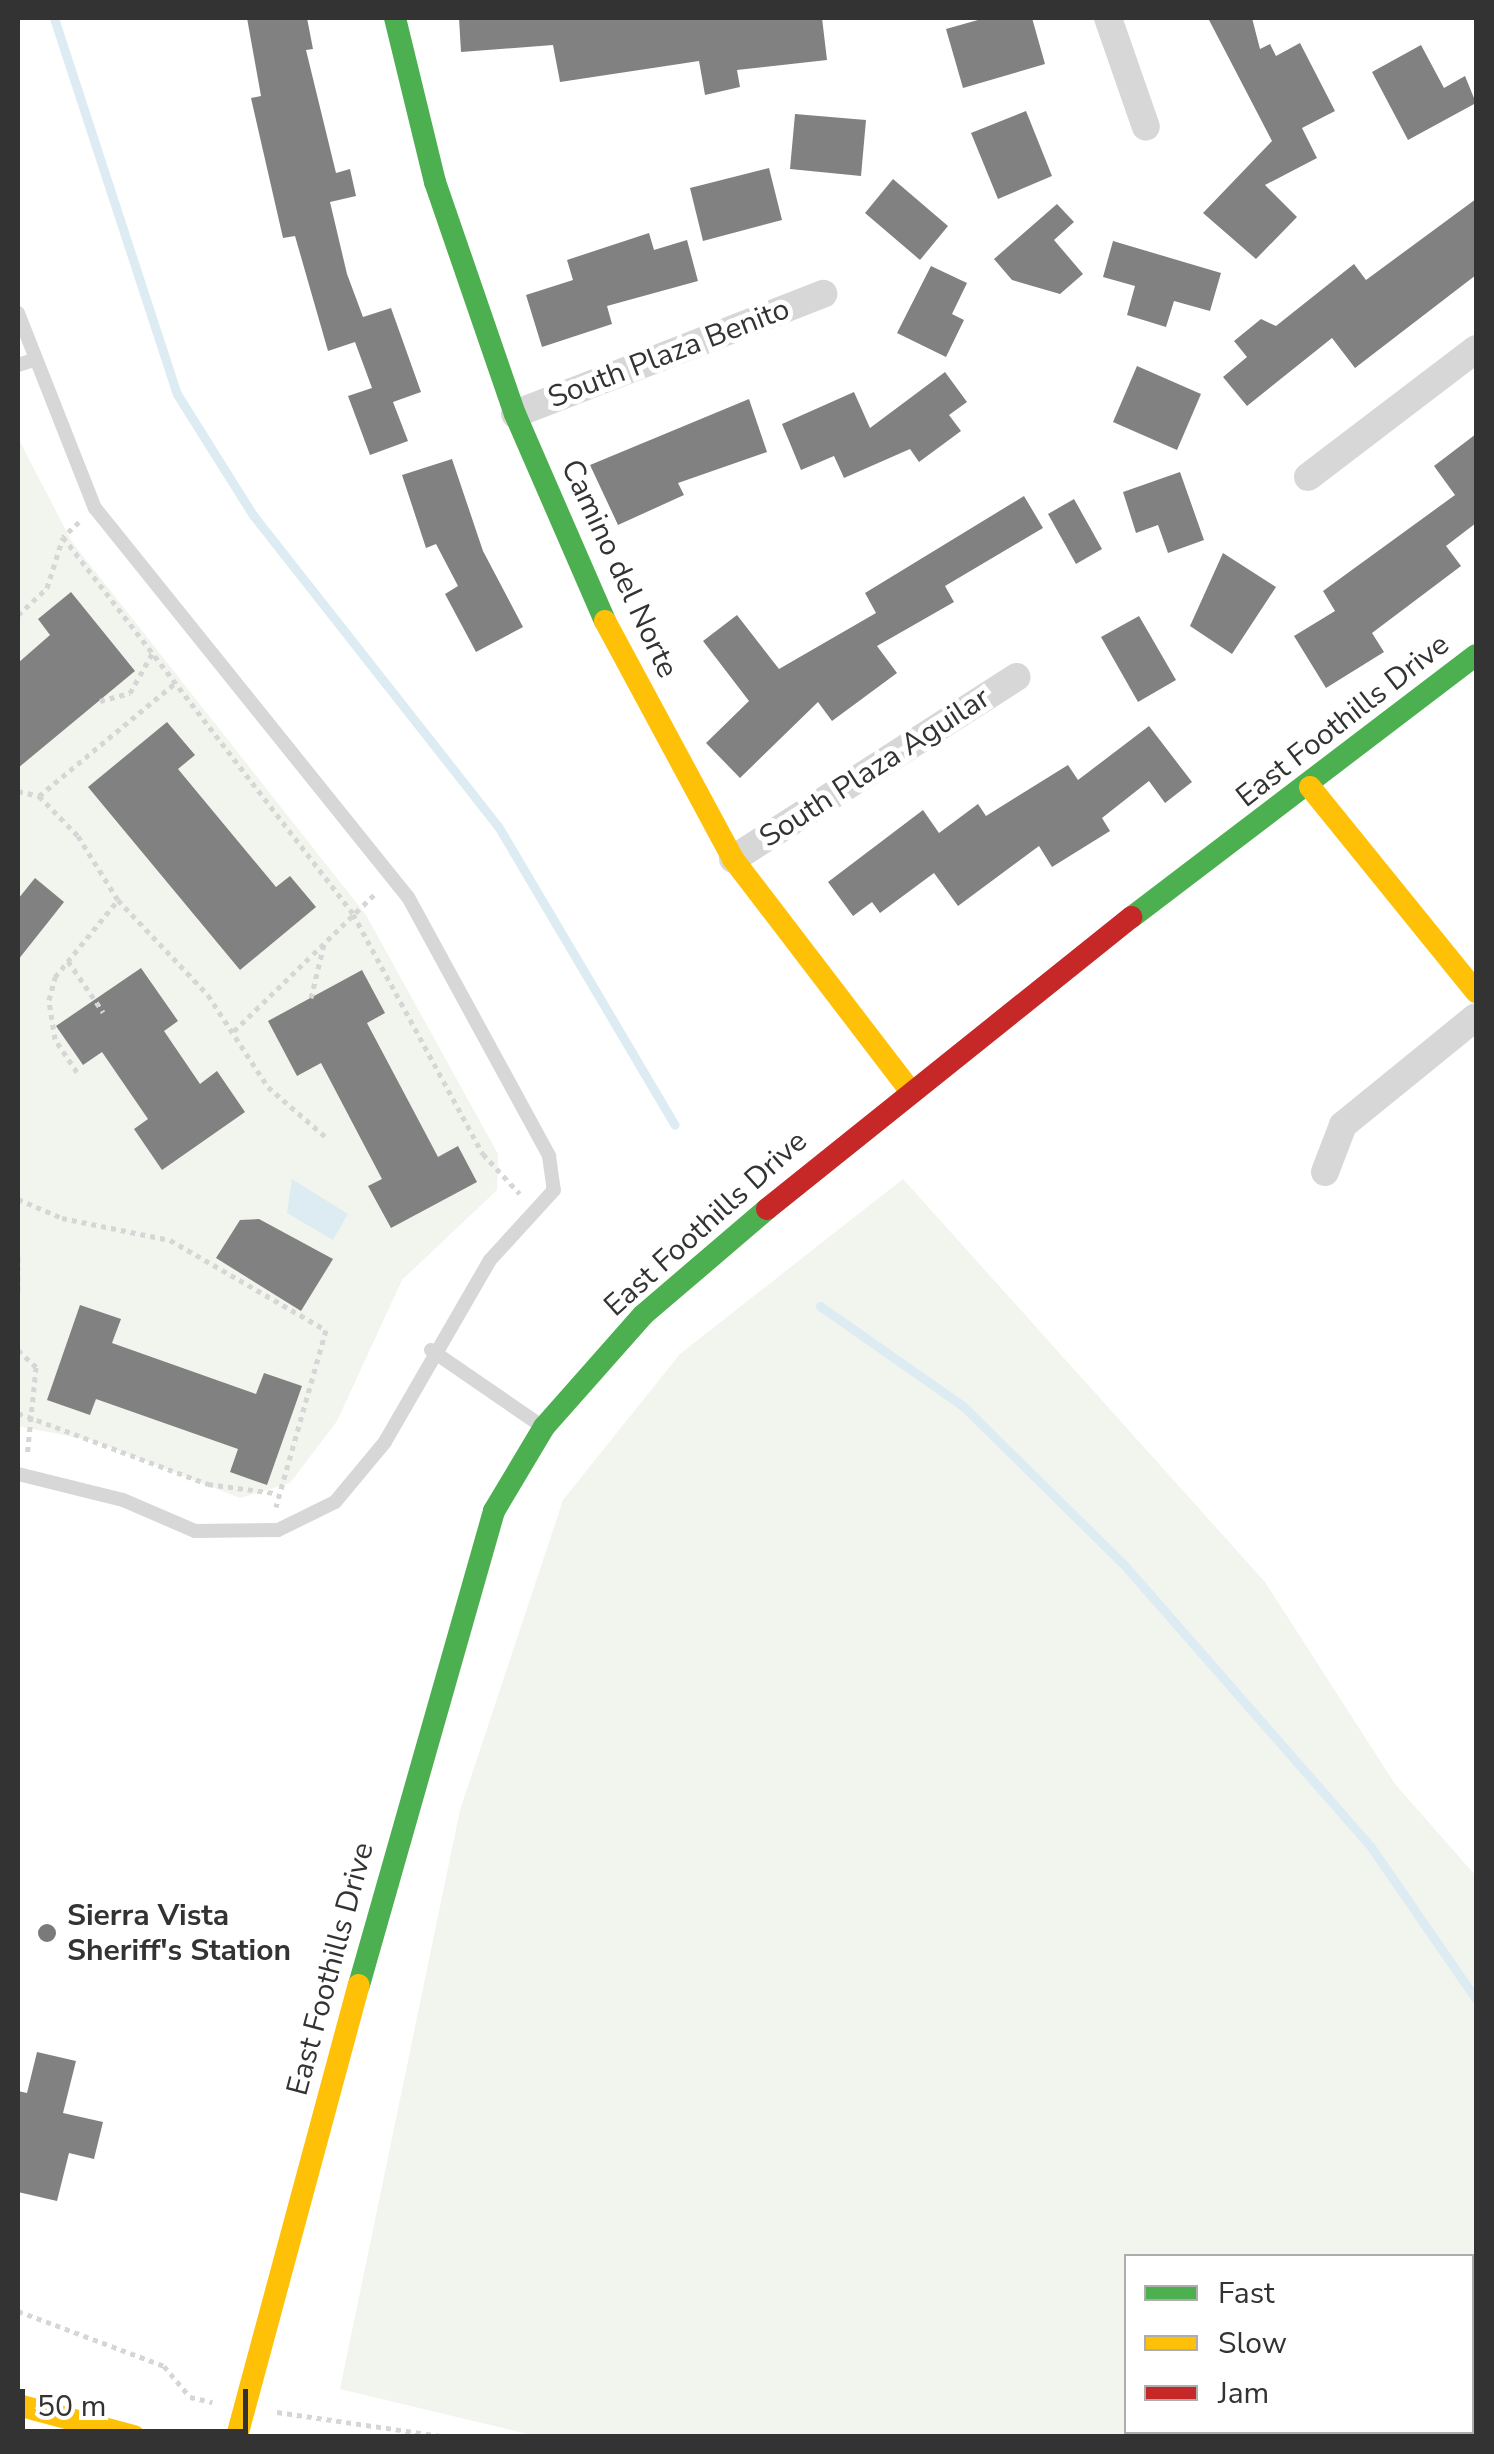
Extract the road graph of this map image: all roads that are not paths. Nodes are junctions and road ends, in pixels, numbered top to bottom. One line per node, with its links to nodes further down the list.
1 (396, 18): 9 (street, Camino del Norte)
2 (1108, 18): 3 (street)
3 (1146, 127)
4 (823, 294): 9 (street, South Plaza Benito)
5 (18, 313): 7 (lane)
6 (1476, 350): 10 (street)
7 (33, 360): 8 (lane); 19 (lane)
8 (18, 365)
9 (515, 414): 14 (street, Camino del Norte)
10 (1308, 477)
11 (1476, 655): 13 (street, East Foothills Drive)
12 (1016, 677): 14 (street, South Plaza Aguilar)
13 (1310, 787): 15 (street); 17 (street, East Foothills Drive)
14 (733, 859): 17 (street, Camino del Norte)
15 (1476, 992)
16 (1476, 1017): 18 (street)
17 (908, 1088): 20 (street, East Foothills Drive)
18 (1325, 1172)
19 (431, 1350): 20 (lane); 21 (lane)
20 (544, 1427): 24 (street, East Foothills Drive)
21 (22, 1475)
22 (18, 2405): 23 (street)
23 (134, 2436)
24 (237, 2436)

